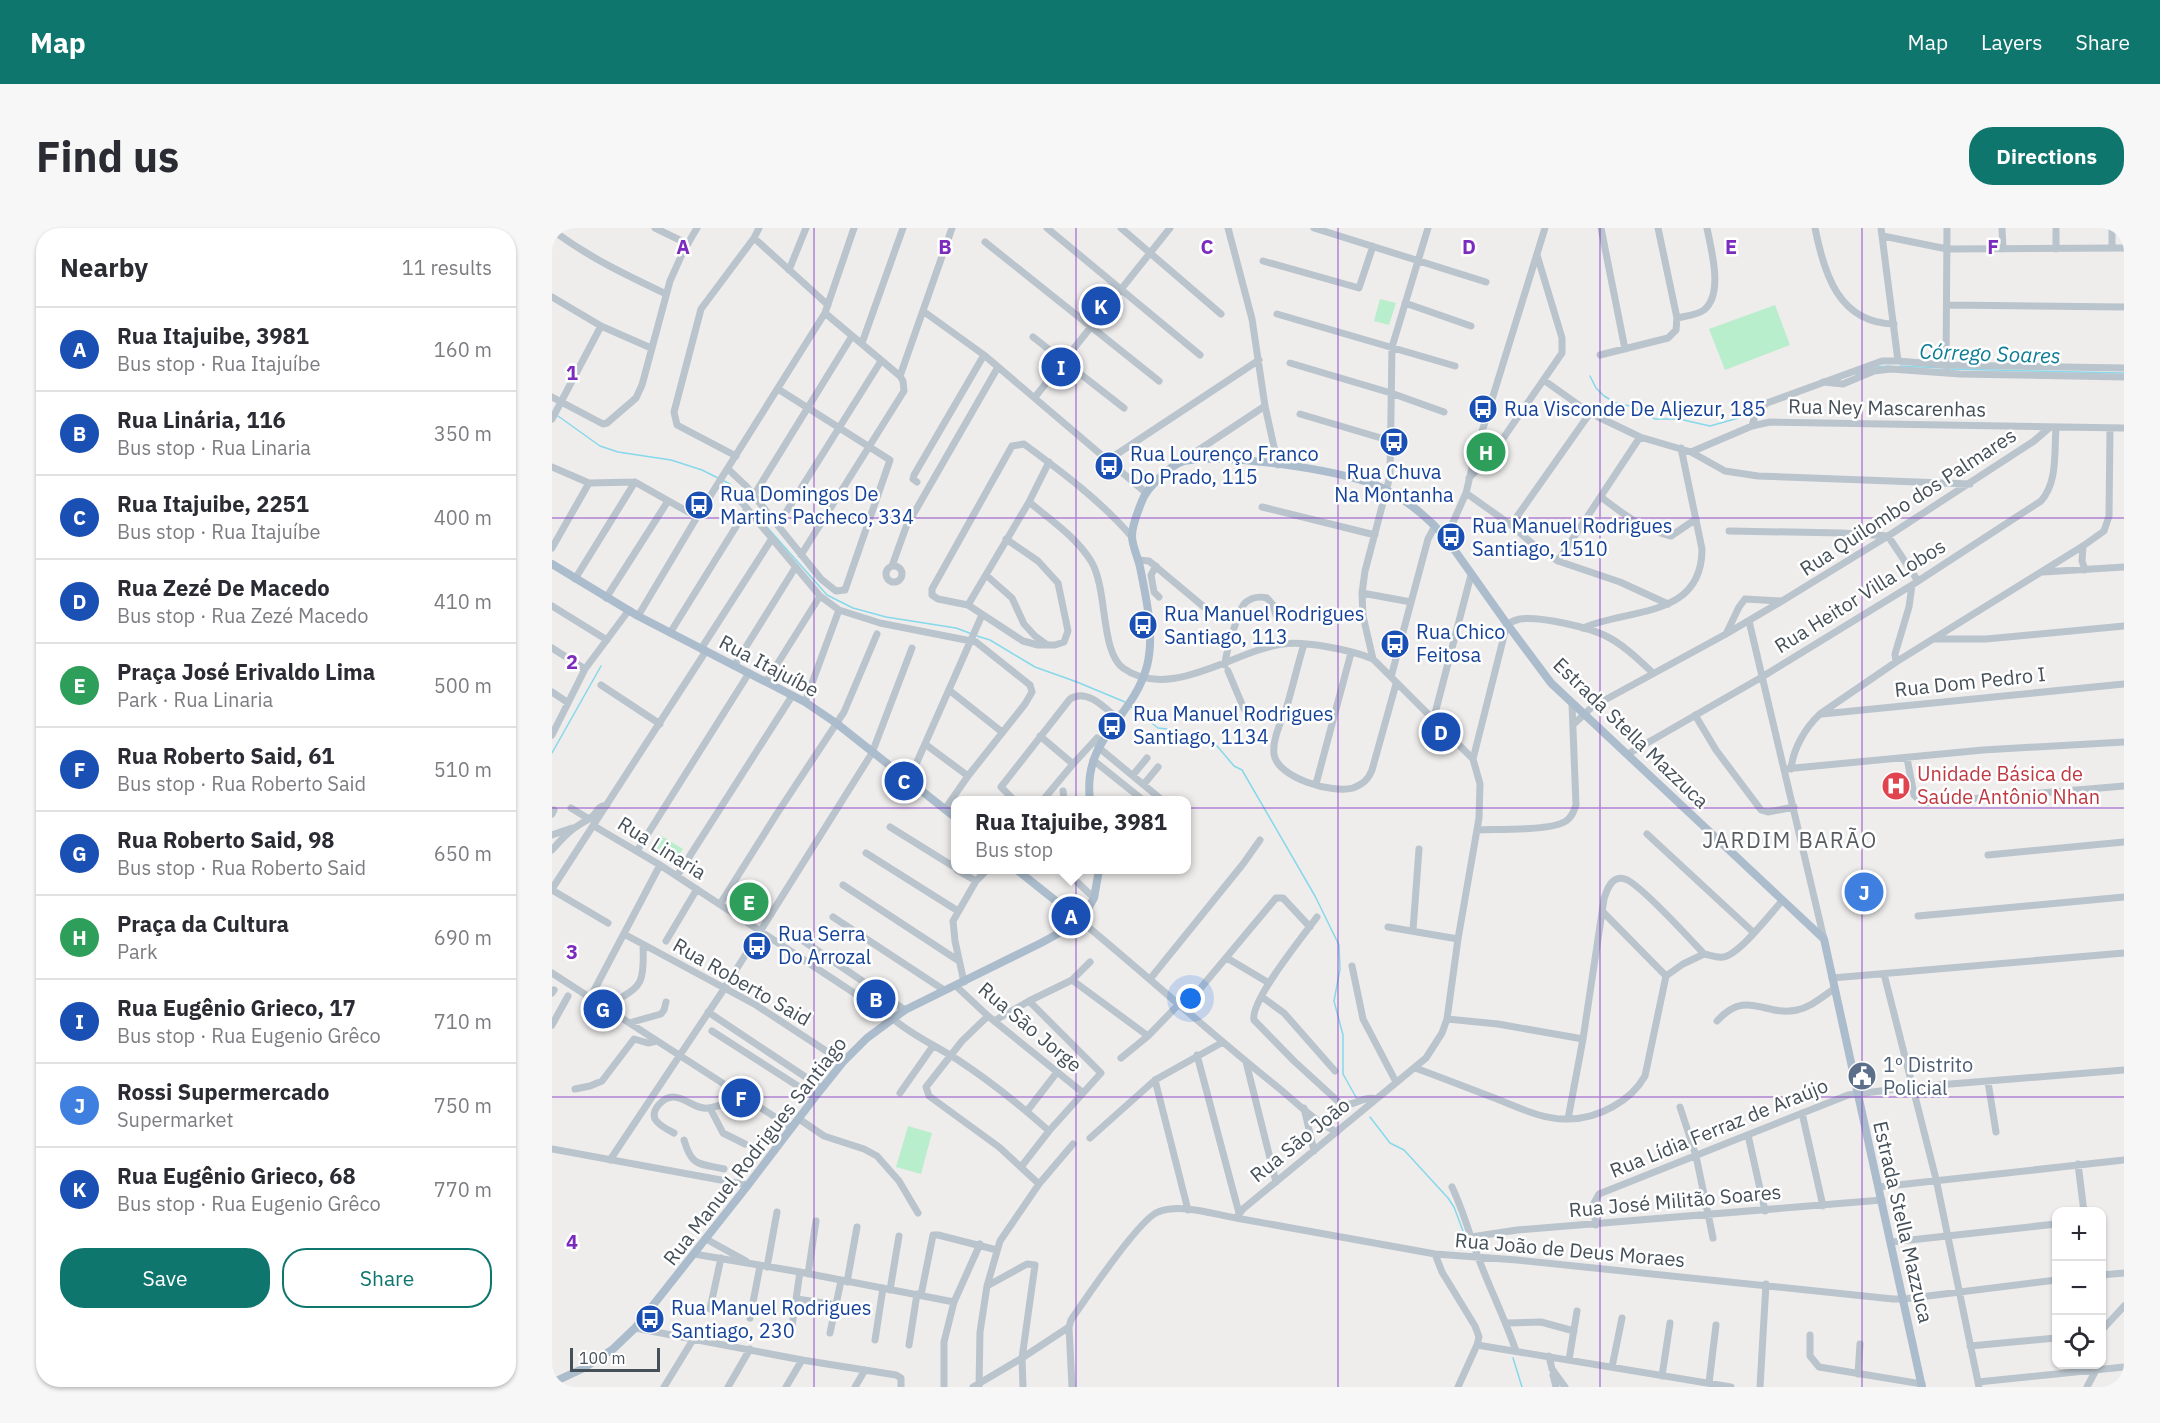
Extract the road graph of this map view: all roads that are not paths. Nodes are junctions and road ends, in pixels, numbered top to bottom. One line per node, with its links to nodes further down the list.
1 (655, 228): 27 (street)
2 (697, 228): 27 (street)
3 (759, 228): 25 (street)
4 (806, 228): 38 (street)
5 (854, 228): 44 (street)
6 (903, 228): 58 (street)
7 (952, 228): 47 (street)
8 (1047, 228): 40 (street)
9 (1121, 228): 34 (street)
10 (1170, 228): 34 (street)
11 (1228, 228): 66 (street)
12 (1314, 228): 28 (street)
13 (1428, 228): 37 (street)
14 (1545, 228): 35 (street)
15 (1601, 228): 61 (street)
16 (1658, 228): 51 (street)
17 (1707, 228): 51 (street)
18 (1815, 228): 52 (street)
19 (1947, 228): 31 (street)
20 (2002, 228): 32 (street)
21 (2056, 228): 33 (street)
22 (2112, 228): 29 (street)
23 (552, 230): 41 (street)
24 (1882, 232): 31 (street); 52 (street)
25 (754, 238): 38 (street); 101 (street)
26 (985, 242): 55 (street)
27 (688, 244): 41 (street)
28 (1373, 246): 36 (street); 37 (street)
29 (2112, 248): 30 (street); 33 (street)
30 (2124, 248)
31 (1947, 249): 32 (street); 45 (street)
32 (2002, 249): 33 (street)
33 (2056, 249)
34 (1151, 253): 40 (street); 49 (street)
35 (1537, 255): 77 (street); 108 (street)
36 (1263, 261)
37 (1418, 261): 39 (street); 43 (street)
38 (789, 270): 44 (street)
39 (1486, 282)
40 (1121, 289): 55 (street); 63 (street)
41 (666, 294): 60 (street)
42 (552, 297): 53 (street)
43 (1405, 303): 54 (street); 59 (street)
44 (828, 305): 48 (street)
45 (1947, 305): 46 (street); 73 (street)
46 (2124, 307)
47 (923, 311): 62 (street); 74 (street)
48 (825, 313): 56 (street); 79 (street)
49 (1221, 314)
50 (1277, 314): 59 (street)
51 (1677, 318): 61 (street)
52 (1894, 324): 68 (street)
53 (601, 326): 60 (street); 83 (street)
54 (1471, 326)
55 (1091, 327): 65 (street); 76 (street)
56 (852, 336): 58 (street); 85 (street)
57 (1034, 337): 65 (street)
58 (862, 343): 67 (street)
59 (1392, 347): 70 (street); 80 (street)
60 (651, 348): 83 (street)
61 (1625, 349): 64 (street)
62 (984, 355): 71 (street); 110 (street)
63 (1200, 355)
64 (1600, 355)
65 (1063, 360): 82 (street); 86 (street)
66 (1259, 360): 84 (street); 102 (street)
67 (881, 361): 74 (street); 92 (street)
68 (1898, 361): 73 (street); 78 (street)
69 (1290, 363): 80 (street)
70 (1455, 366)
71 (998, 367): 82 (street); 141 (street)
72 (2124, 368): 73 (street)
73 (1946, 369): 75 (street); 78 (street)
74 (900, 375): 98 (street)
75 (2124, 377)
76 (1159, 381)
77 (1545, 381): 88 (street); 108 (street)
78 (1822, 382): 91 (street)
79 (778, 388): 85 (street); 101 (street)
80 (1391, 393): 87 (street); 97 (street)
81 (552, 397): 83 (street)
82 (1035, 397): 102 (street)
83 (561, 403): 90 (street)
84 (1265, 406): 104 (street); 105 (street)
85 (808, 408): 92 (street); 117 (street)
86 (1124, 408)
87 (1444, 412)
88 (1590, 413): 96 (street); 126 (street)
89 (1300, 414): 97 (street)
90 (553, 418)
91 (1752, 426): 93 (street, Rua Ney Mascarenhas); 100 (street, Rua Ney Mascarenhas)
92 (839, 427): 98 (street); 125 (street)
93 (2052, 428): 94 (street, Rua Ney Mascarenhas); 113 (street, Rua Quilombo dos Palmares); 150 (street, Rua Heitor Villa Lobos)
94 (2110, 428): 95 (street, Rua Ney Mascarenhas); 135 (street)
95 (2124, 428)
96 (1640, 437): 99 (street); 118 (street)
97 (1391, 441): 114 (street)
98 (869, 446): 137 (street); 137 (street)
99 (1681, 448): 100 (street); 124 (street)
100 (1691, 452): 113 (street)
101 (736, 456): 107 (street)
102 (1108, 460): 115 (street)
103 (1049, 462): 120 (street); 131 (street); 158 (street)
104 (1181, 462): 105 (main road, Estrada Stella Mazzuca); 115 (main road)
105 (1278, 465): 114 (main road, Estrada Stella Mazzuca)
106 (552, 467): 111 (street)
107 (728, 469): 112 (street); 117 (street)
108 (1469, 478): 116 (street)
109 (635, 482): 111 (street); 119 (street); 149 (street)
110 (917, 482)
111 (589, 483): 136 (street)
112 (718, 483): 122 (street); 123 (street)
113 (1970, 484): 130 (street, Rua Quilombo dos Palmares)
114 (1387, 491): 127 (main road, Estrada Stella Mazzuca); 129 (street)
115 (1145, 492): 131 (main road)
116 (1466, 493): 126 (street); 132 (street)
117 (754, 495): 125 (street)
118 (1601, 497): 124 (street); 139 (street)
119 (668, 501): 123 (street); 154 (street)
120 (1029, 502): 133 (street); 191 (street)
121 (1262, 507): 129 (street)
122 (747, 509): 134 (street); 170 (street)
123 (697, 517): 165 (street)
124 (1696, 519): 157 (street)
125 (778, 525): 137 (street)
126 (1511, 525): 139 (street)
127 (1435, 526): 132 (main road, Estrada Stella Mazzuca); 156 (street)
128 (1730, 531): 130 (street)
129 (1375, 535): 151 (street)
130 (1888, 536): 150 (street); 155 (street, Rua Quilombo dos Palmares)
131 (1131, 537): 138 (main road)
132 (1446, 537): 148 (main road, Estrada Stella Mazzuca)
133 (1006, 539): 147 (street); 177 (street)
134 (771, 540): 144 (street); 180 (street)
135 (2083, 546): 145 (street); 146 (street)
136 (552, 548)
137 (801, 555)
138 (1138, 560): 142 (street); 191 (main road)
139 (1558, 561): 157 (street)
140 (552, 564): 149 (main road, Rua Itajuíbe)
141 (892, 566)
142 (1156, 566): 153 (street); 162 (street)
143 (2124, 567): 145 (street)
144 (795, 568): 152 (street); 184 (street)
145 (2085, 570): 146 (street)
146 (2041, 572): 174 (street)
147 (987, 575): 158 (street); 177 (street)
148 (1472, 575): 167 (main road, Estrada Stella Mazzuca); 207 (street)
149 (575, 579): 154 (main road, Rua Itajuíbe)
150 (1915, 583): 183 (street); 190 (street, Rua Heitor Villa Lobos)
151 (1362, 593): 156 (street); 182 (street)
152 (820, 596): 161 (street); 192 (street)
153 (1159, 597)
154 (606, 598): 160 (main road, Rua Itajuíbe)
155 (1782, 601): 166 (street, Rua Quilombo dos Palmares); 172 (street)
156 (1411, 602): 189 (street)
157 (1668, 604): 169 (street)
158 (969, 605): 163 (street)
159 (552, 606): 175 (street)
160 (629, 610): 165 (main road, Rua Itajuíbe); 175 (street)
161 (839, 610): 173 (street); 200 (street)
162 (1210, 612)
163 (982, 615): 173 (street); 177 (street)
164 (1276, 615): 185 (street)
165 (638, 616): 170 (main road, Rua Itajuíbe)
166 (1749, 621): 172 (street, Rua Quilombo dos Palmares); 190 (street)
167 (1507, 624): 169 (street); 201 (main road, Estrada Stella Mazzuca); 221 (street)
168 (2124, 626): 174 (street)
169 (1583, 628): 188 (street)
170 (670, 633): 180 (main road, Rua Itajuíbe)
171 (877, 634): 208 (street)
172 (1726, 634): 188 (street, Rua Quilombo dos Palmares)
173 (971, 638): 196 (street); 211 (street)
174 (1933, 639): 183 (street)
175 (607, 640): 186 (street)
176 (1304, 644): 181 (street); 185 (street); 230 (street)
177 (1051, 645)
178 (552, 648): 186 (street)
179 (912, 648): 217 (street)
180 (704, 650): 184 (main road, Rua Itajuíbe); 210 (street)
181 (1351, 652): 182 (street); 230 (street)
182 (1373, 658): 189 (street)
183 (1896, 662): 204 (street)
184 (734, 666): 187 (main road, Rua Itajuíbe)
185 (1226, 667): 191 (street); 202 (street)
186 (585, 669): 199 (street)
187 (748, 673): 192 (main road, Rua Itajuíbe); 255 (street)
188 (1653, 673): 203 (street, Rua Quilombo dos Palmares)
189 (1391, 677): 193 (street)
190 (1762, 677): 205 (street, Rua Heitor Villa Lobos); 225 (street)
191 (1143, 678): 206 (main road)
192 (766, 682): 198 (main road, Rua Itajuíbe)
193 (1396, 684): 207 (street); 230 (street)
194 (2124, 684): 204 (street, Rua Dom Pedro I)
195 (601, 685): 210 (street)
196 (949, 690): 211 (street); 215 (street)
197 (552, 692): 199 (street)
198 (792, 696): 200 (main road, Rua Itajuíbe); 266 (street)
199 (567, 702): 212 (street)
200 (805, 702): 208 (main road, Rua Itajuíbe)
201 (1572, 704): 203 (main road, Estrada Stella Mazzuca); 209 (street)
202 (1244, 709)
203 (1584, 714): 209 (street, Rua Quilombo dos Palmares); 218 (main road, Estrada Stella Mazzuca)
204 (1820, 714): 225 (street)
205 (1695, 715): 218 (street, Rua Heitor Villa Lobos); 241 (street)
206 (1120, 716): 213 (street); 216 (main road)
207 (1433, 721): 221 (street)
208 (836, 723): 217 (main road, Rua Itajuíbe); 275 (street)
209 (1575, 723): 248 (street)
210 (660, 724): 245 (street)
211 (1002, 732): 227 (street)
212 (552, 735)
213 (1040, 736): 223 (street); 234 (street)
214 (2124, 742): 220 (street)
215 (926, 744): 227 (street); 228 (street)
216 (1099, 744): 222 (main road); 223 (street); 226 (street)
217 (872, 753): 228 (main road, Rua Itajuíbe); 286 (street)
218 (1628, 754): 274 (main road, Estrada Stella Mazzuca)
219 (1147, 758): 226 (street)
220 (1907, 758): 225 (street); 231 (street)
221 (1473, 759): 248 (street, Rua São João)
222 (1093, 760): 237 (main road); 238 (street)
223 (1073, 764): 235 (street)
224 (1158, 767): 229 (street)
225 (1787, 769): 241 (street)
226 (1132, 775): 229 (street)
227 (968, 776): 233 (street)
228 (909, 780): 243 (main road, Rua Itajuíbe)
229 (1144, 784): 239 (street)
230 (1316, 784)
231 (2124, 786)
232 (1063, 791): 236 (street)
233 (954, 796)
234 (1009, 796)
235 (1047, 796)
236 (1064, 796)
237 (1089, 796)
238 (1137, 796)
239 (1157, 796)
240 (951, 800): 243 (street)
241 (1794, 807): 291 (street)
242 (571, 808): 245 (street, Rua Linaria)
243 (945, 809): 244 (main road, Rua Itajuíbe)
244 (951, 814)
245 (592, 823): 246 (street); 255 (street, Rua Linaria); 271 (street)
246 (574, 827): 250 (street); 254 (street)
247 (890, 827): 259 (street)
248 (1477, 830): 290 (street, Rua São João)
249 (1647, 834): 287 (street)
250 (552, 835)
251 (1260, 840): 305 (street)
252 (2124, 842): 257 (street)
253 (1419, 849): 285 (street)
254 (552, 850)
255 (637, 851): 258 (street, Rua Linaria)
256 (866, 853): 276 (street)
257 (1988, 855)
258 (660, 865): 266 (street, Rua Linaria); 288 (street)
259 (951, 866)
260 (964, 874): 268 (street)
261 (983, 874): 268 (street)
262 (1022, 874): 281 (main road)
263 (1067, 874): 267 (street)
264 (1074, 874): 267 (street)
265 (1098, 874): 273 (main road)
266 (677, 876): 270 (street, Rua Linaria)
267 (1075, 880): 273 (street)
268 (976, 881): 276 (street)
269 (843, 885): 297 (street)
270 (697, 889): 275 (street, Rua Linaria); 292 (street)
271 (552, 890): 282 (street)
272 (2124, 897): 278 (street)
273 (1094, 898): 281 (main road)
274 (1782, 901): 287 (street); 291 (main road, Estrada Stella Mazzuca)
275 (720, 904): 286 (street, Rua Linaria)
276 (958, 910): 297 (street)
277 (1603, 912): 295 (street); 302 (street); 328 (street)
278 (1918, 916)
279 (833, 917): 310 (street)
280 (1317, 917): 283 (street)
281 (1081, 921): 305 (street); 307 (main road, Rua Manuel Rodrigues Santiago)
282 (608, 923)
283 (1310, 927): 296 (street); 306 (street)
284 (1388, 927): 285 (street)
285 (1413, 930): 290 (street)
286 (760, 931): 308 (street); 320 (street, Rua Linaria)
287 (1753, 932): 295 (street)
288 (624, 934): 293 (street, Rua Roberto Said); 313 (street)
289 (799, 938): 318 (street)
290 (1458, 939): 322 (street, Rua São João)
291 (1824, 939): 303 (main road, Estrada Stella Mazzuca)
292 (666, 941)
293 (643, 945): 308 (street, Rua Roberto Said); 317 (street)
294 (2124, 953): 301 (street)
295 (1704, 954): 302 (street)
296 (1227, 958): 306 (street); 316 (street)
297 (959, 961): 307 (street)
298 (1090, 962): 304 (street)
299 (1352, 966): 343 (street)
300 (552, 973): 313 (street)
301 (1884, 975): 303 (street); 345 (street)
302 (1666, 976): 360 (street)
303 (1832, 978): 309 (main road, Estrada Stella Mazzuca)
304 (1072, 980): 314 (street); 327 (street)
305 (1150, 980): 316 (street)
306 (1269, 983): 312 (street)
307 (960, 984): 310 (main road, Rua Manuel Rodrigues Santiago); 321 (street, Rua São Jorge)
308 (724, 989): 319 (street); 336 (street, Rua Roberto Said)
309 (1834, 989): 323 (street); 350 (main road, Estrada Stella Mazzuca)
310 (944, 990): 318 (main road, Rua Manuel Rodrigues Santiago)
311 (568, 996): 325 (street)
312 (1262, 997): 341 (street); 353 (street)
313 (590, 998): 317 (street)
314 (1029, 1001): 321 (street); 348 (street)
315 (666, 1002): 324 (street)
316 (1181, 1006): 327 (street); 330 (street)
317 (605, 1008): 324 (street)
318 (905, 1010): 320 (main road, Rua Manuel Rodrigues Santiago)
319 (708, 1012): 332 (street); 346 (street)
320 (892, 1018): 331 (street, Rua Linaria); 336 (main road, Rua Manuel Rodrigues Santiago)
321 (991, 1019): 333 (street); 340 (street, Rua São Jorge)
322 (1447, 1019): 328 (street); 338 (street, Rua São João)
323 (1717, 1021)
324 (629, 1023): 329 (street)
325 (552, 1025)
326 (712, 1031): 352 (street)
327 (1148, 1035): 335 (street)
328 (1583, 1039): 360 (street)
329 (657, 1041): 332 (street); 347 (street)
330 (1223, 1042): 334 (street); 337 (street)
331 (933, 1046): 333 (street, Rua Linaria); 349 (street)
332 (680, 1055): 351 (street); 376 (street)
333 (949, 1055): 357 (street, Rua Linaria); 380 (street)
334 (1197, 1055): 342 (street); 396 (street)
335 (1121, 1058)
336 (843, 1062): 346 (main road, Rua Manuel Rodrigues Santiago)
337 (1246, 1062): 356 (street); 384 (street)
338 (1415, 1068): 343 (street, Rua São João); 360 (street)
339 (2124, 1070): 344 (street, Rua Lídia Ferraz de Araújo)
340 (1058, 1071): 348 (street, Rua São Jorge); 357 (street)
341 (1335, 1071)
342 (1155, 1080): 368 (street); 392 (street)
343 (1396, 1082): 353 (street, Rua São João)
344 (1988, 1082): 345 (street, Rua Lídia Ferraz de Araújo); 365 (street)
345 (1913, 1087): 350 (street, Rua Lídia Ferraz de Araújo); 383 (street)
346 (822, 1088): 352 (main road, Rua Manuel Rodrigues Santiago)
347 (575, 1089)
348 (1082, 1092): 363 (street)
349 (900, 1093)
350 (1857, 1093): 358 (street, Rua Lídia Ferraz de Araújo); 388 (main road, Estrada Stella Mazzuca)
351 (744, 1096): 355 (street); 362 (street)
352 (815, 1097): 359 (main road, Rua Manuel Rodrigues Santiago)
353 (1376, 1099): 364 (street, Rua São João)
354 (1680, 1107): 375 (street)
355 (710, 1108): 366 (street); 371 (street)
356 (1304, 1108): 361 (street); 374 (street)
357 (1027, 1111): 363 (street, Rua Linaria)
358 (1802, 1113): 367 (street, Rua Lídia Ferraz de Araújo); 390 (street)
359 (799, 1119): 362 (main road, Rua Manuel Rodrigues Santiago); 395 (street)
360 (1568, 1119)
361 (1324, 1126): 364 (street); 370 (street)
362 (792, 1128): 386 (main road, Rua Manuel Rodrigues Santiago)
363 (1049, 1131): 380 (street)
364 (1337, 1132): 370 (street, Rua São João)
365 (1996, 1132)
366 (674, 1133)
367 (1748, 1135): 375 (street, Rua Lídia Ferraz de Araújo); 393 (street)
368 (1090, 1138)
369 (684, 1140): 378 (street)
370 (1327, 1141): 374 (street, Rua São João)
371 (745, 1144)
372 (1072, 1144): 385 (street)
373 (552, 1149): 376 (street)
374 (1314, 1151): 384 (street, Rua São João)
375 (1695, 1156): 397 (street); 400 (street, Rua Lídia Ferraz de Araújo)
376 (610, 1160): 382 (street)
377 (2124, 1160): 379 (street)
378 (693, 1161): 381 (street); 382 (street)
379 (2078, 1164): 383 (street); 391 (street)
380 (1021, 1167): 385 (street)
381 (724, 1169)
382 (690, 1174): 386 (street)
383 (1936, 1179): 388 (street); 403 (street)
384 (1276, 1182): 396 (street, Rua São João)
385 (1039, 1184): 409 (street)
386 (748, 1185): 406 (main road, Rua Manuel Rodrigues Santiago)
387 (1452, 1187): 404 (street)
388 (1879, 1187): 389 (main road, Estrada Stella Mazzuca)
389 (1882, 1200): 390 (street, Rua José Militão Soares); 407 (main road, Estrada Stella Mazzuca)
390 (1823, 1206): 393 (street, Rua José Militão Soares)
391 (2083, 1207)
392 (1188, 1209): 396 (street); 439 (street)
393 (1765, 1211): 397 (street, Rua José Militão Soares)
394 (777, 1212): 414 (street)
395 (918, 1213)
396 (1237, 1215): 411 (street, Rua João de Deus Moraes)
397 (1708, 1215): 400 (street, Rua José Militão Soares); 405 (street)
398 (816, 1221): 415 (street)
399 (2052, 1224): 403 (street)
400 (1596, 1225): 404 (street, Rua José Militão Soares)
401 (857, 1227): 419 (street)
402 (899, 1236): 422 (street)
403 (1947, 1236): 407 (street); 423 (street)
404 (1472, 1237): 412 (street)
405 (1713, 1238)
406 (706, 1239): 410 (main road, Rua Manuel Rodrigues Santiago); 414 (street)
407 (1892, 1242): 426 (main road, Estrada Stella Mazzuca)
408 (980, 1244): 409 (street); 424 (street); 427 (street)
409 (996, 1250): 421 (street)
410 (694, 1254): 413 (street); 440 (main road, Rua Manuel Rodrigues Santiago)
411 (1435, 1254): 412 (street, Rua João de Deus Moraes); 449 (street)
412 (1477, 1257): 420 (street, Rua João de Deus Moraes); 434 (street)
413 (721, 1258): 414 (street); 430 (street)
414 (760, 1266): 415 (street); 432 (street)
415 (804, 1273): 419 (street); 425 (street)
416 (2124, 1273): 417 (street)
417 (2106, 1275)
418 (2052, 1280): 423 (street, Rua João de Deus Moraes)
419 (844, 1282): 422 (street); 428 (street)
420 (1766, 1284): 426 (street, Rua João de Deus Moraes); 481 (street)
421 (987, 1286): 454 (street); 468 (street)
422 (887, 1289): 424 (street); 446 (street)
423 (1958, 1291): 426 (street, Rua João de Deus Moraes); 450 (street)
424 (919, 1295): 427 (street); 448 (street)
425 (797, 1299): 428 (street); 437 (street)
426 (1904, 1299): 469 (main road, Estrada Stella Mazzuca)
427 (954, 1302): 474 (street)
428 (837, 1305): 442 (street)
429 (2124, 1306): 438 (street)
430 (710, 1309)
431 (1577, 1311): 441 (street)
432 (750, 1318)
433 (1622, 1318): 457 (street)
434 (1507, 1323): 441 (street); 452 (street)
435 (1670, 1323): 463 (street)
436 (1716, 1324): 465 (street)
437 (792, 1326)
438 (2106, 1326)
439 (1069, 1327): 454 (street); 476 (street)
440 (635, 1328): 444 (street); 464 (main road, Rua Manuel Rodrigues Santiago)
441 (1574, 1331): 456 (street)
442 (830, 1333)
443 (1810, 1335): 462 (street)
444 (694, 1338): 451 (street); 470 (street)
445 (2052, 1338): 450 (street)
446 (874, 1340)
447 (1860, 1344): 462 (street)
448 (909, 1345)
449 (1477, 1345): 452 (street); 477 (street)
450 (1970, 1346): 466 (street)
451 (750, 1349): 455 (street); 471 (street)
452 (1516, 1351): 453 (street)
453 (1549, 1356): 456 (street); 459 (street)
454 (1022, 1358): 468 (street); 475 (street)
455 (802, 1360): 460 (street); 472 (street)
456 (1569, 1360): 457 (street)
457 (1612, 1367): 463 (street)
458 (2124, 1367): 461 (street)
459 (1552, 1369): 478 (street); 479 (street)
460 (865, 1370): 467 (street); 473 (street)
461 (2097, 1370): 466 (street); 482 (street)
462 (1858, 1374): 469 (street)
463 (1662, 1376): 465 (street)
464 (552, 1383)
465 (1709, 1383): 480 (street)
466 (1979, 1384)
467 (902, 1385)
468 (977, 1386)
469 (1922, 1386)
470 (664, 1387)
471 (728, 1387)
472 (786, 1387)
473 (855, 1387)
474 (944, 1387)
475 (1023, 1387)
476 (1072, 1387)
477 (1458, 1387)
478 (1556, 1387)
479 (1564, 1387)
480 (1731, 1387)
481 (1760, 1387)
482 (2087, 1387)

